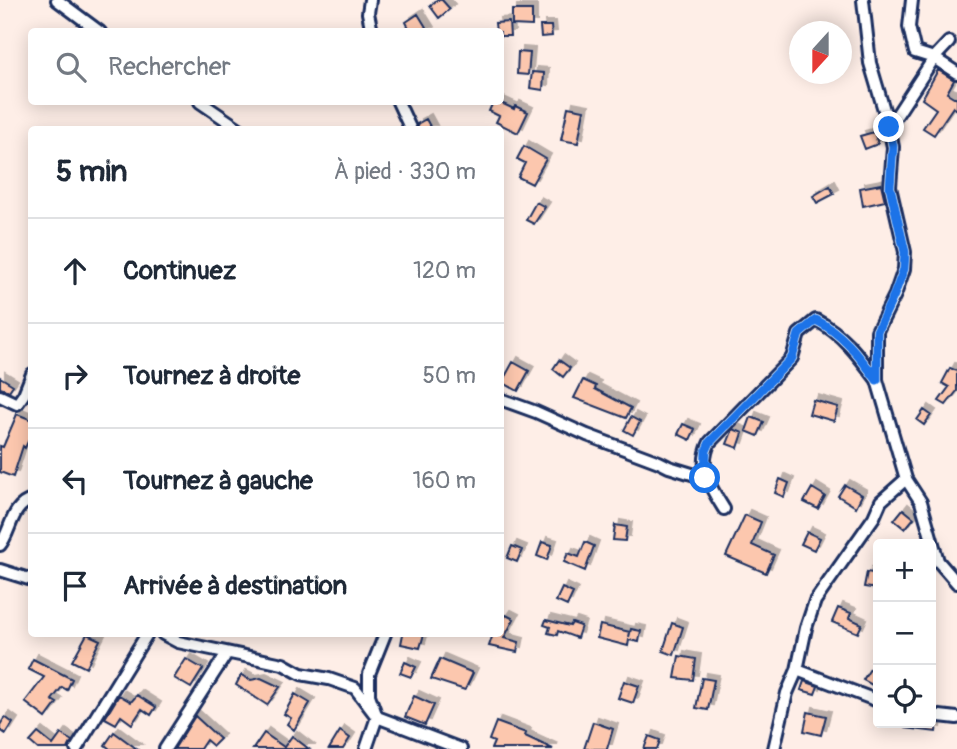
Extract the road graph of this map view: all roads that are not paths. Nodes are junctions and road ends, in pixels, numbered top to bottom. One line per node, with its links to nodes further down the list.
1 (57, 0): 5 (street)
2 (370, 0): 6 (street)
3 (863, 0): 14 (street)
4 (912, 0): 8 (street)
5 (95, 28)
6 (371, 28)
7 (949, 42): 8 (street)
8 (934, 58): 9 (street); 14 (street)
9 (957, 73)
10 (204, 105): 12 (street)
11 (399, 105): 13 (street)
12 (235, 126)
13 (409, 126)
14 (889, 127): 15 (street)
15 (877, 380): 19 (street); 20 (street)
16 (28, 384): 17 (street)
17 (0, 396)
18 (504, 400): 19 (street)
19 (705, 478): 22 (street)
20 (906, 479): 26 (street); 31 (street)
21 (28, 501): 23 (street)
22 (724, 509)
23 (0, 545)
24 (0, 570): 25 (street)
25 (28, 579)
26 (957, 583)
27 (145, 637): 36 (street)
28 (168, 637): 30 (street)
29 (384, 637): 34 (street)
30 (227, 653): 34 (street); 37 (street)
31 (797, 670): 32 (street); 40 (street)
32 (873, 699)
33 (936, 716): 35 (street)
34 (377, 717): 38 (street); 39 (street)
35 (957, 718)
36 (76, 749)
37 (165, 749)
38 (366, 749)
39 (461, 749)
40 (775, 749)

